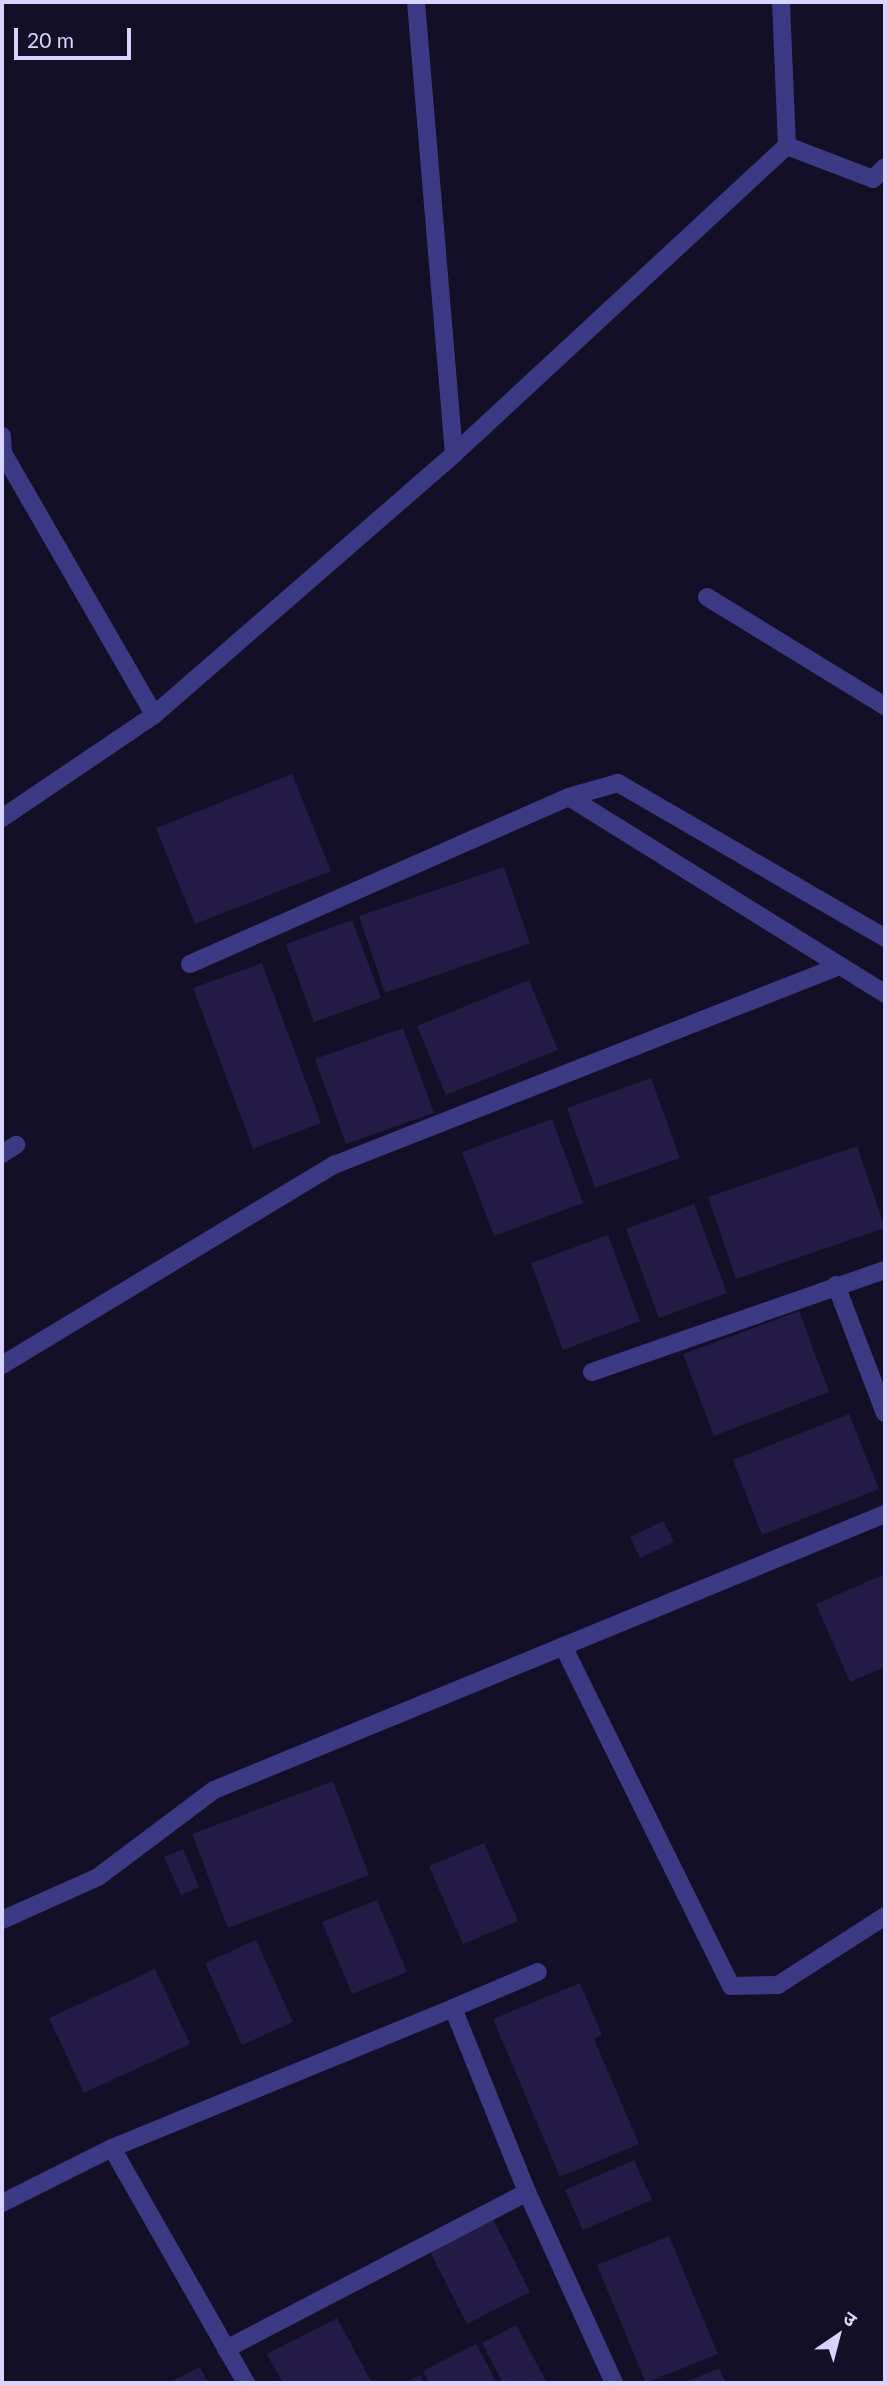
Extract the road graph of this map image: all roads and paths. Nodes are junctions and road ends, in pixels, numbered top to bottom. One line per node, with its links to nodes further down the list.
1 (416, 2): 6 (street)
2 (780, 2): 3 (street)
3 (787, 146): 4 (street); 6 (street)
4 (885, 167)
5 (2, 436): 9 (street)
6 (454, 454): 9 (street)
7 (707, 597): 8 (street)
8 (885, 706)
9 (154, 715): 11 (street)
10 (569, 797): 12 (street); 13 (street); 14 (street)
11 (2, 818)
12 (885, 938)
13 (191, 964)
14 (837, 967): 15 (street); 18 (street)
15 (885, 994)
16 (885, 1270): 17 (street)
17 (836, 1285): 19 (street); 20 (street)
18 (2, 1365)
19 (592, 1372)
20 (885, 1413)
21 (885, 1514): 22 (street)
22 (563, 1646): 23 (street); 24 (street)
23 (885, 1916)
24 (2, 1920)
25 (538, 1972): 26 (street)
26 (453, 2008): 27 (street); 28 (street)
27 (112, 2148): 29 (street); 30 (street)
28 (527, 2192): 30 (street); 32 (street)
29 (2, 2203)
30 (226, 2349): 31 (street)
31 (246, 2383)
32 (614, 2383)

